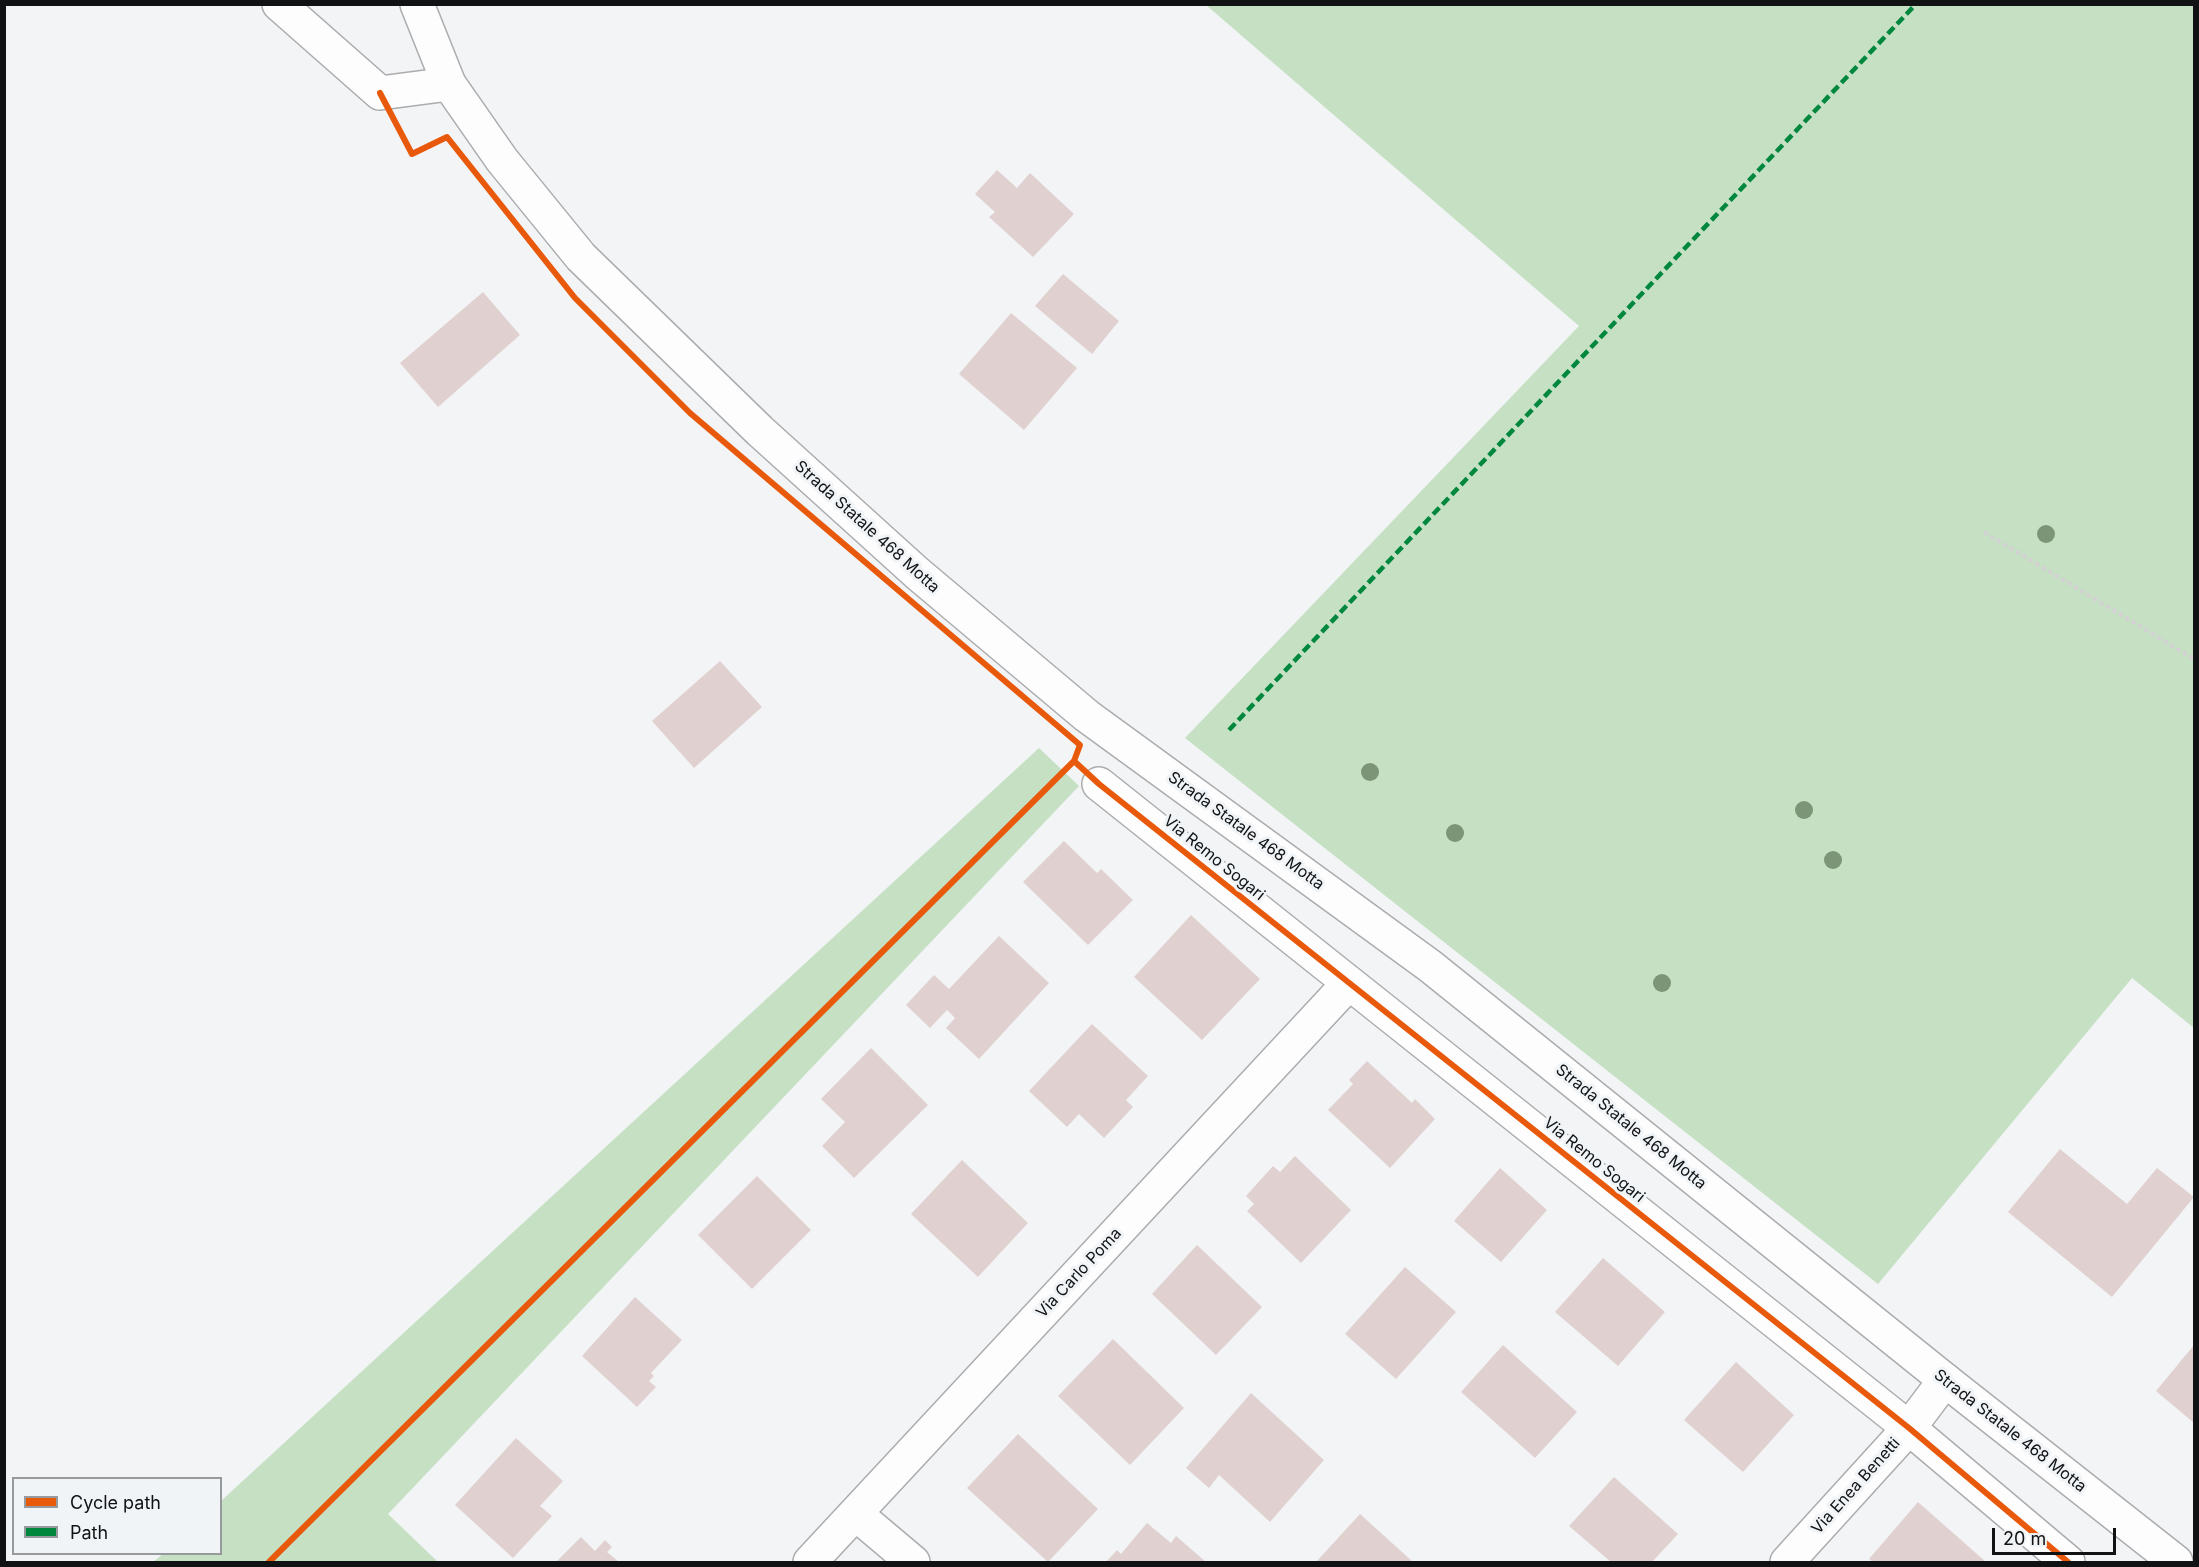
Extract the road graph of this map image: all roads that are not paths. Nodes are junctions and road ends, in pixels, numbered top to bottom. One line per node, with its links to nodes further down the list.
1 (279, 4): 3 (street)
2 (417, 4): 3 (street, Strada Statale 468 Motta)
3 (448, 84): 6 (street, Strada Statale 468 Motta)
4 (1099, 784): 5 (street, Via Remo Sogari)
5 (1349, 983): 7 (street, Via Remo Sogari); 8 (street, Via Carlo Poma)
6 (1945, 1380): 7 (street, Via Enea Benetti); 13 (street, Strada Statale 468 Motta)
7 (1909, 1428): 11 (street, Via Enea Benetti); 12 (street, Via Remo Sogari)
8 (856, 1514): 9 (street, Via Carlo Poma); 10 (street)
9 (810, 1563)
10 (913, 1563)
11 (1787, 1563)
12 (2068, 1563)
13 (2176, 1563)

